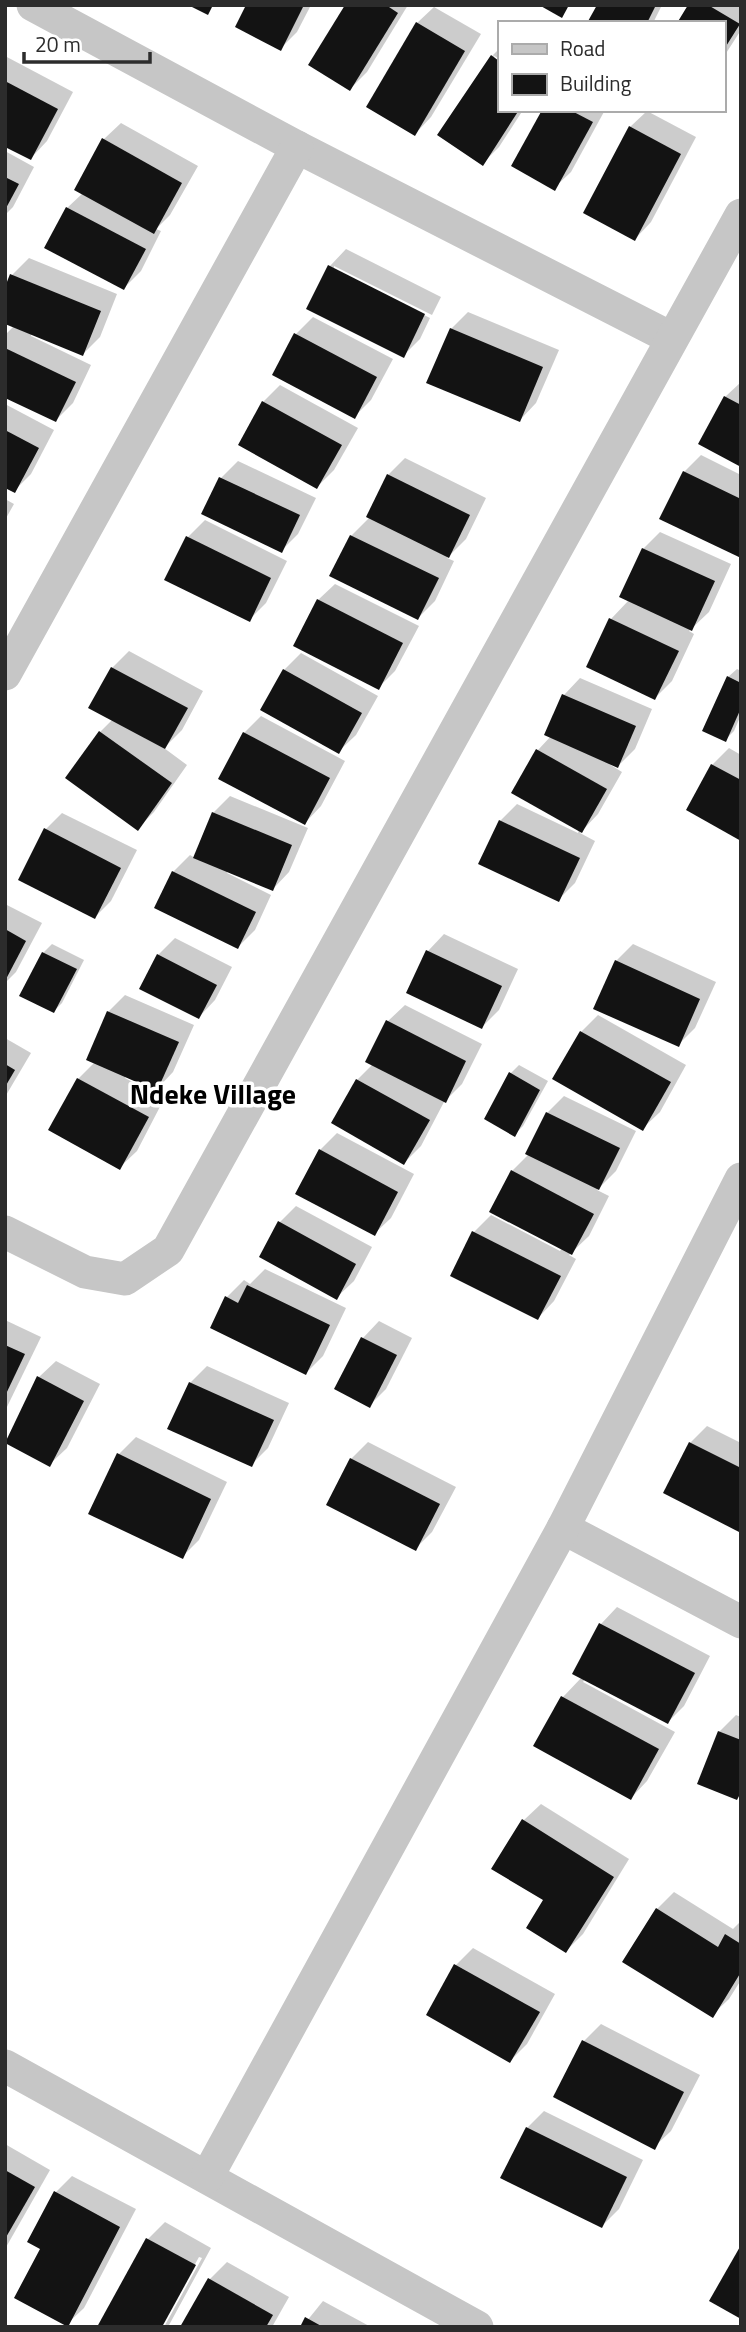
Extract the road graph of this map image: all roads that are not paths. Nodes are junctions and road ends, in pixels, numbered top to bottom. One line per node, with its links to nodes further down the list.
1 (33, 5): 2 (street)
2 (297, 147): 4 (street); 5 (street)
3 (741, 215): 4 (street)
4 (671, 338): 7 (street)
5 (5, 674)
6 (740, 1180): 8 (street)
7 (5, 1232)
8 (563, 1528): 9 (street); 11 (street)
9 (741, 1622)
10 (5, 2066): 11 (street)
11 (207, 2176): 12 (street)
12 (477, 2327)

